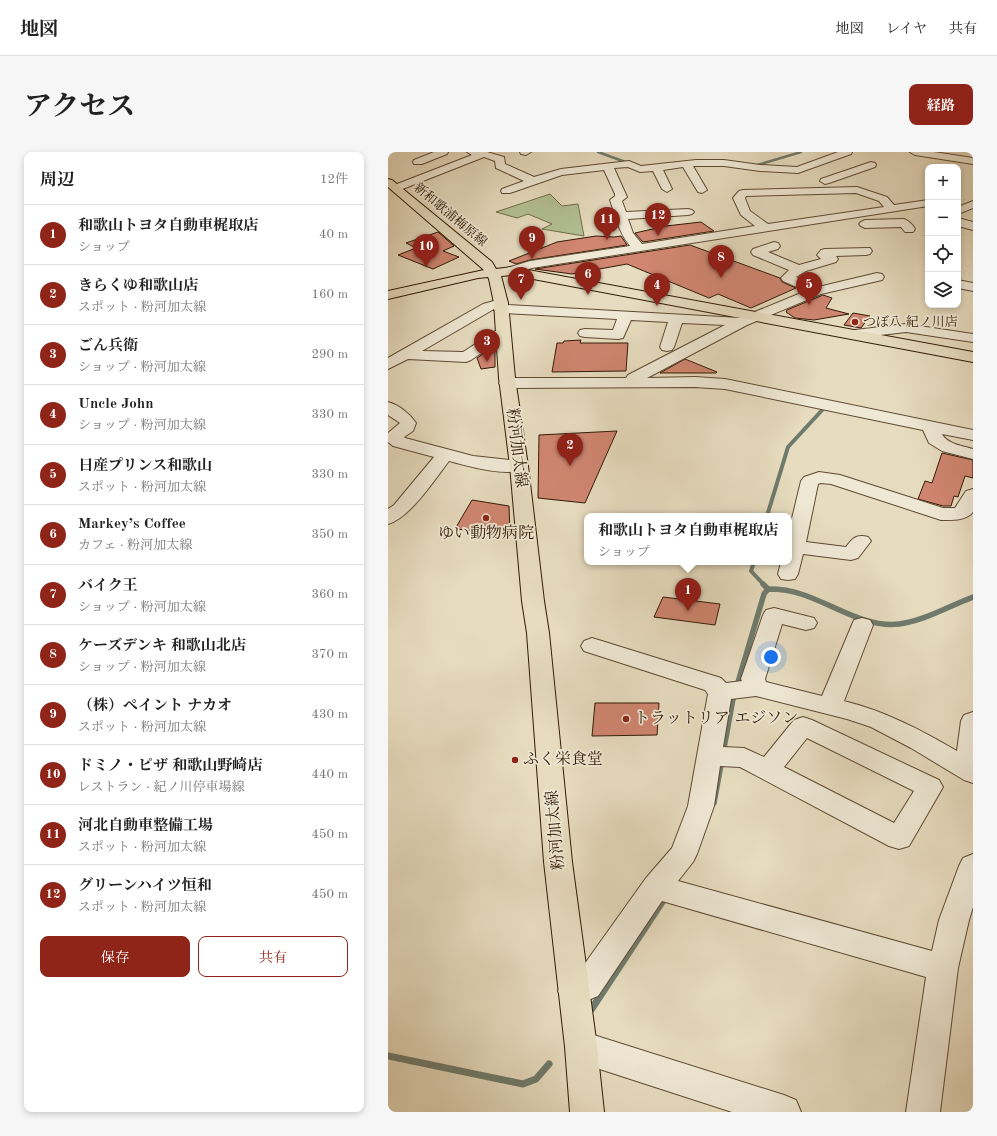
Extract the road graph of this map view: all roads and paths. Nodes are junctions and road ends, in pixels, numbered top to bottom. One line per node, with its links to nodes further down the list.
1 (443, 152): 9 (street)
2 (847, 152): 15 (street)
3 (915, 152): 5 (street)
4 (478, 153): 16 (street); 18 (street)
5 (935, 153): 8 (street)
6 (672, 154): 11 (street)
7 (757, 159): 10 (street)
8 (973, 161)
9 (418, 162)
10 (742, 162): 11 (street); 15 (street)
11 (693, 163): 14 (street); 21 (street)
12 (871, 165): 17 (street)
13 (608, 166): 14 (street); 16 (street); 35 (street)
14 (656, 167): 19 (street)
15 (798, 170): 17 (street)
16 (532, 181): 20 (street)
17 (822, 181): 22 (street); 23 (street)
18 (392, 185): 45 (main road, 新和歌浦梅原線)
19 (667, 189)
20 (506, 190)
21 (702, 190)
22 (857, 190): 23 (street); 30 (street)
23 (743, 192): 39 (street)
24 (973, 196): 25 (street)
25 (961, 198)
26 (670, 200): 34 (street)
27 (862, 203): 32 (street)
28 (925, 203): 30 (street)
29 (973, 204): 31 (street)
30 (891, 208): 32 (street)
31 (961, 210)
32 (873, 211): 36 (street)
33 (688, 212): 34 (street)
34 (676, 213): 35 (street)
35 (621, 216): 42 (street)
36 (799, 223): 39 (street); 40 (street)
37 (961, 223): 38 (street)
38 (973, 226)
39 (765, 228): 42 (street)
40 (908, 229)
41 (774, 246): 44 (street)
42 (639, 248): 45 (street)
43 (866, 251): 44 (street)
44 (799, 270): 49 (street)
45 (502, 271): 50 (main road); 51 (main road, 粉河加太線); 54 (main road)
46 (877, 277): 49 (street)
47 (961, 285): 48 (street)
48 (973, 288)
49 (817, 291): 54 (street)
50 (388, 295)
51 (501, 306): 52 (street); 55 (main road, 粉河加太線); 60 (street)
52 (625, 316): 53 (street); 56 (street)
53 (676, 319): 54 (street); 59 (street)
54 (748, 319): 57 (main road); 63 (street)
55 (502, 333): 60 (street); 64 (main road, 粉河加太線)
56 (585, 333)
57 (855, 334): 58 (street); 61 (main road)
58 (973, 338)
59 (667, 347)
60 (407, 354): 62 (street)
61 (973, 357)
62 (388, 364)
63 (631, 382): 64 (street); 66 (street)
64 (507, 383): 71 (main road, 粉河加太線)
65 (388, 407): 68 (street)
66 (930, 426): 67 (street); 69 (street)
67 (973, 435)
68 (390, 438): 70 (street)
69 (973, 454)
70 (446, 455): 71 (street); 73 (street)
71 (519, 466): 91 (main road, 粉河加太線)
72 (973, 495): 75 (street)
73 (388, 518)
74 (861, 541): 75 (street)
75 (795, 547): 76 (street)
76 (792, 559)
77 (790, 565): 78 (street)
78 (788, 574)
79 (806, 623): 82 (street)
80 (862, 625): 83 (street)
81 (592, 646): 82 (street)
82 (737, 690): 83 (street); 85 (street)
83 (830, 706): 87 (street)
84 (973, 721): 87 (street)
85 (718, 757): 86 (street); 89 (street)
86 (767, 770): 86 (street)
87 (970, 771)
88 (972, 866): 90 (street)
89 (666, 889): 90 (street); 91 (street)
90 (943, 968): 95 (street)
91 (574, 991): 92 (main road, 粉河加太線)
92 (581, 1047): 93 (main road, 粉河加太線); 94 (street)
93 (587, 1112)
94 (784, 1112)
95 (923, 1112)

